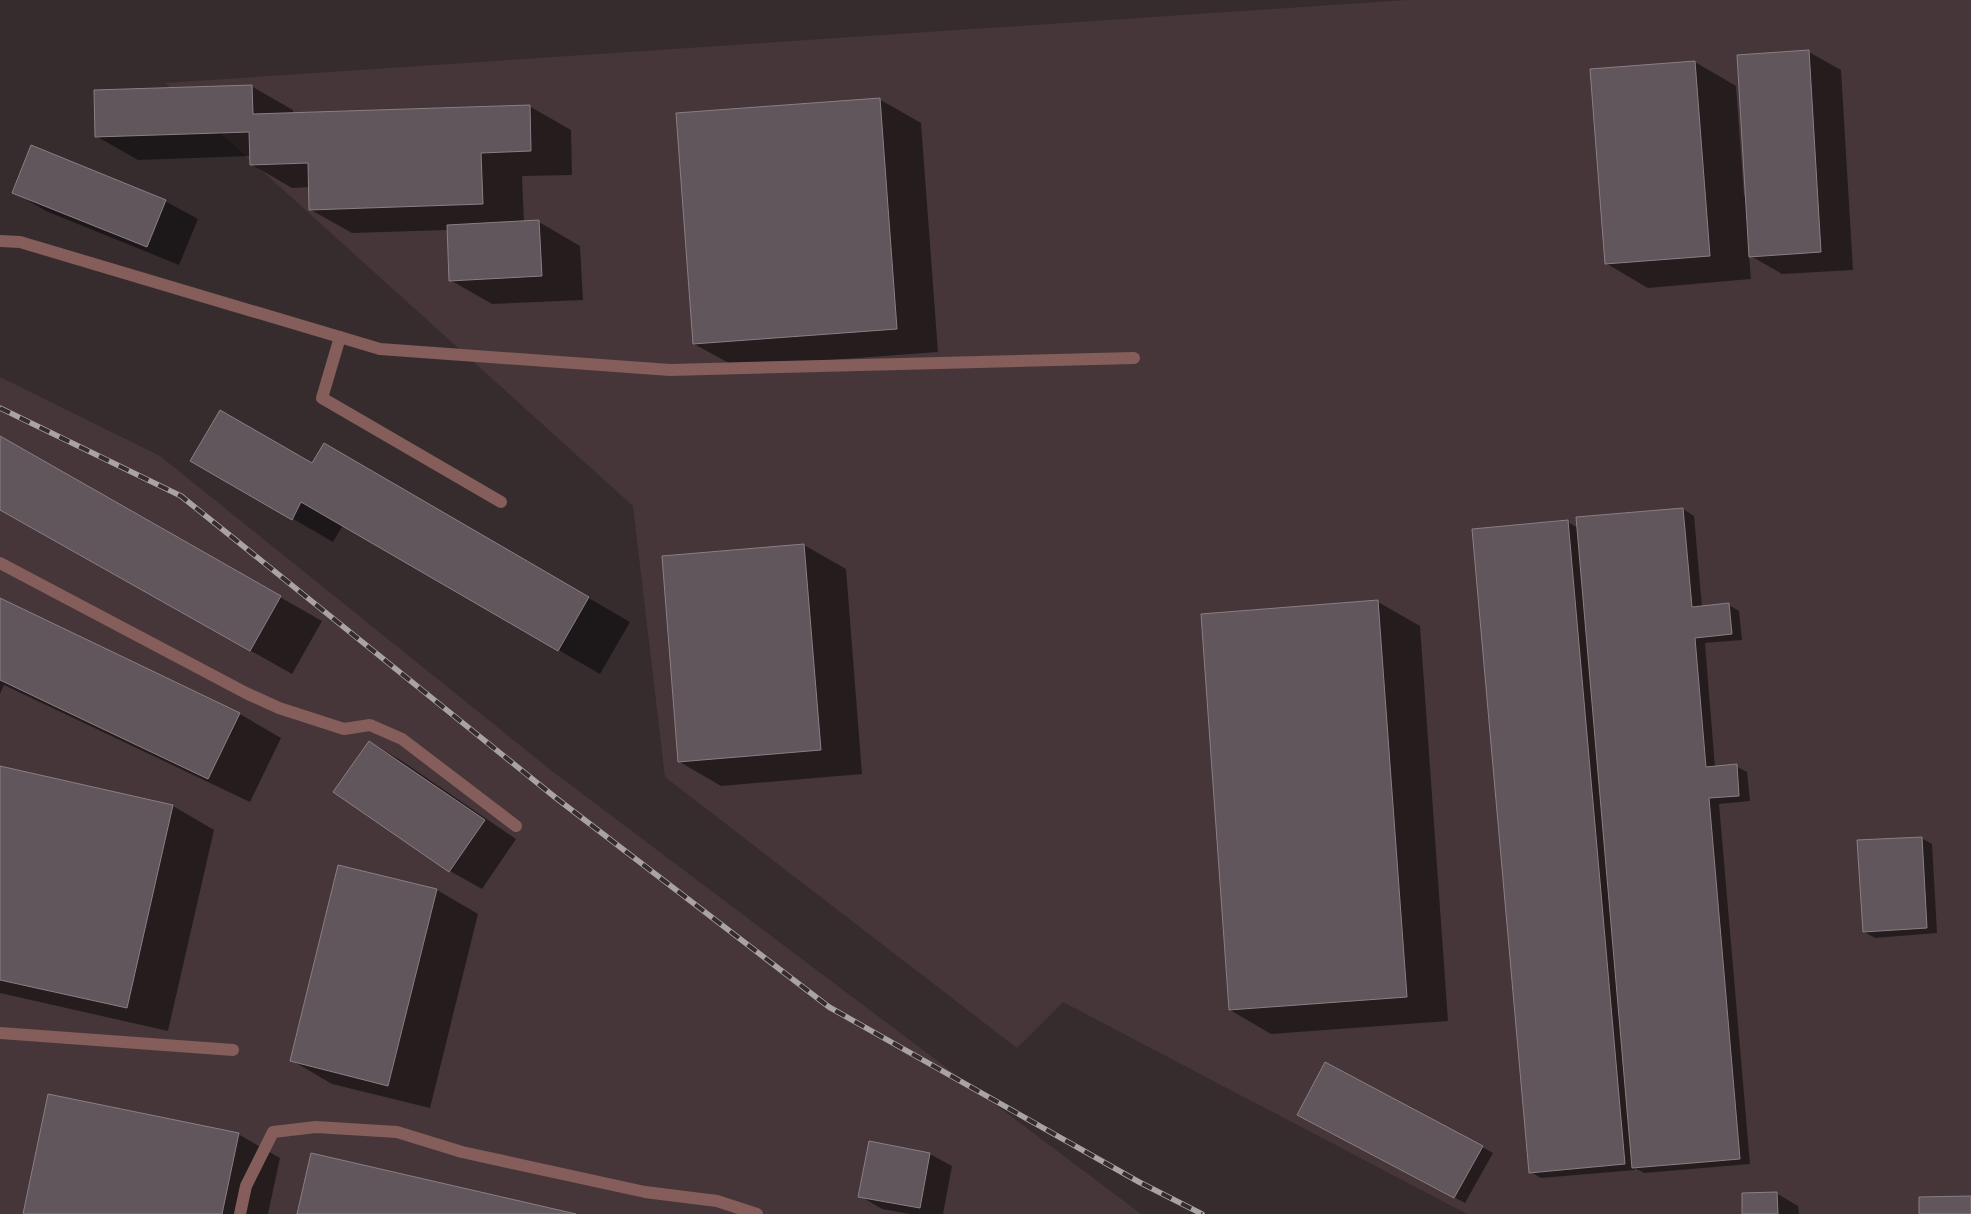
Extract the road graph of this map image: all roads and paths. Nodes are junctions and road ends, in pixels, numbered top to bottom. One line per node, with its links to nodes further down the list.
1 (0, 241): 2 (lane)
2 (340, 337): 3 (lane); 4 (lane)
3 (1134, 358)
4 (500, 502)
5 (0, 563): 6 (lane)
6 (516, 826)
7 (0, 1033): 8 (lane)
8 (233, 1050)
9 (240, 1214): 10 (lane)
10 (757, 1214)

